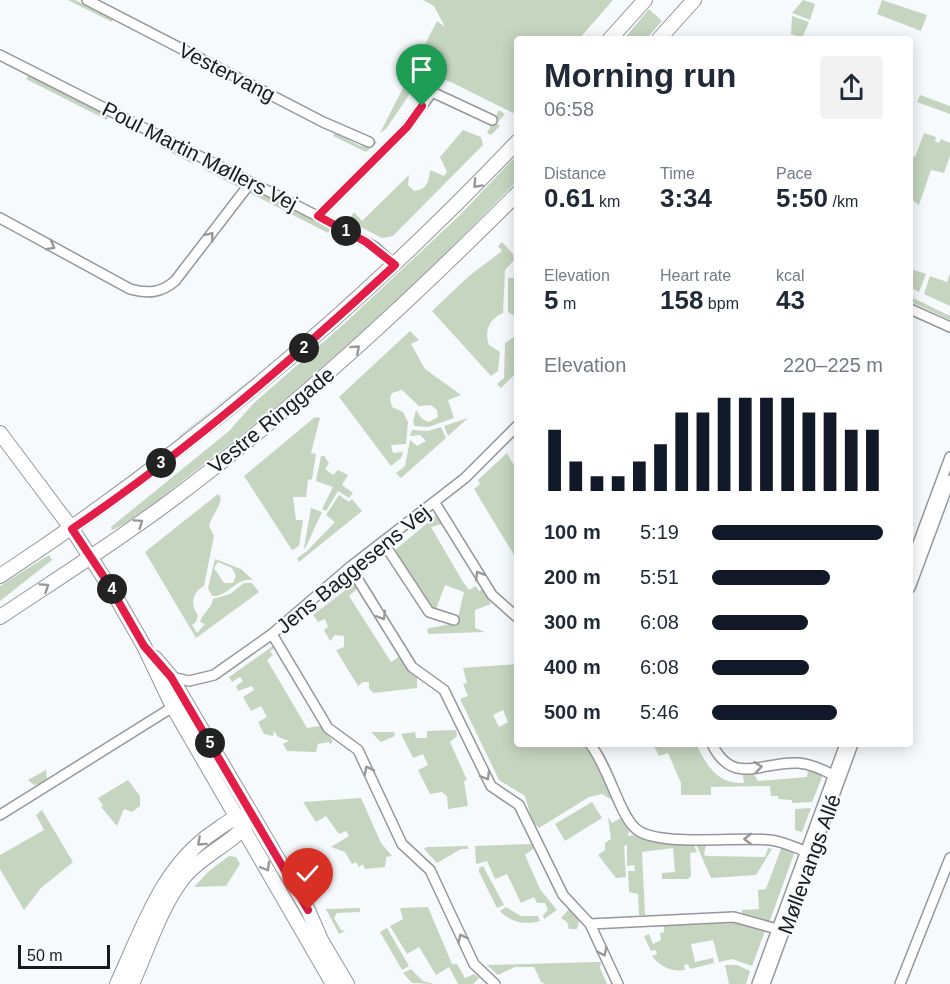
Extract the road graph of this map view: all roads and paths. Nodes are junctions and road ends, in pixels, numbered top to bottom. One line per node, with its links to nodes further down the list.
1 (87, 0): 8 (street, Vestervang)
2 (645, 0): 4 (street)
3 (694, 0): 5 (street)
4 (613, 36)
5 (662, 36)
6 (0, 55): 10 (street, Poul Martin Møllers Vej)
7 (492, 120): 12 (street)
8 (369, 142)
9 (514, 145): 14 (street, Vestre Ringgade, one-way to 14)
10 (251, 182): 12 (street, Poul Martin Møllers Vej); 13 (street, one-way to 10)
11 (514, 197): 24 (street, Vestre Ringgade, one-way to 11)
12 (318, 216): 14 (street, Poul Martin Møllers Vej)
13 (0, 218)
14 (395, 265): 22 (street, Vestre Ringgade)
15 (913, 310): 16 (street)
16 (950, 327)
17 (0, 433): 22 (street)
18 (514, 433): 21 (street, Jens Baggesens Vej)
19 (950, 457): 25 (street)
20 (950, 480): 28 (street)
21 (435, 502): 23 (street, Jens Baggesens Vej); 29 (street, one-way to 21)
22 (72, 529): 24 (street); 27 (street, Vestre Ringgade)
23 (383, 542): 26 (street, Jens Baggesens Vej); 31 (street)
24 (91, 556): 30 (street, Vestre Ringgade, one-way to 24); 33 (street)
25 (913, 557)
26 (350, 567): 32 (street, Jens Baggesens Vej); 46 (street, one-way to 46)
27 (0, 576)
28 (913, 580)
29 (514, 614)
30 (0, 617)
31 (454, 620)
32 (272, 634): 34 (street, Jens Baggesens Vej); 52 (street, one-way to 32)
33 (144, 646): 34 (street); 35 (street)
34 (171, 677): 35 (street)
35 (179, 704): 41 (street); 42 (street); 43 (street)
36 (592, 747): 44 (street, one-way to 36)
37 (714, 747): 40 (street, one-way to 40)
38 (844, 747): 40 (street, Møllevangs Allé)
39 (852, 747): 55 (street, Møllevangs Allé)
40 (833, 775): 44 (street, Møllevangs Allé)
41 (0, 814)
42 (252, 816): 43 (street); 51 (street)
43 (240, 823): 48 (street, one-way to 48); 49 (street); 50 (street, one-way to 50)
44 (805, 851): 47 (street, Møllevangs Allé)
45 (949, 862): 56 (street)
46 (590, 924): 47 (street); 53 (street, one-way to 53)
47 (777, 929): 54 (street, Møllevangs Allé)
48 (117, 984)
49 (132, 984)
50 (333, 984)
51 (347, 984)
52 (495, 984)
53 (618, 984)
54 (757, 984)
55 (765, 984)
56 (900, 984)

